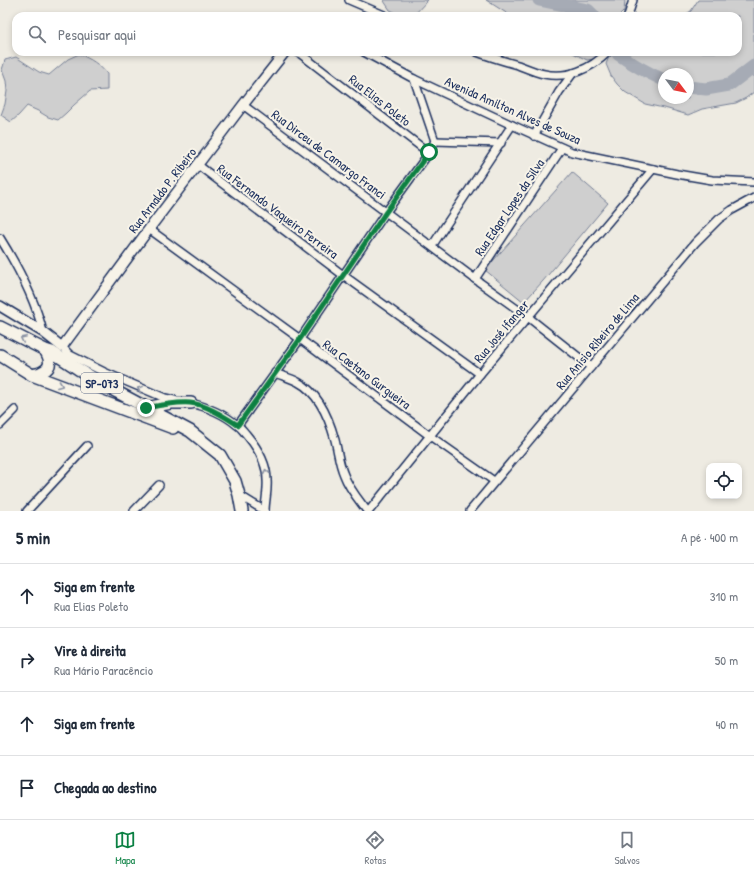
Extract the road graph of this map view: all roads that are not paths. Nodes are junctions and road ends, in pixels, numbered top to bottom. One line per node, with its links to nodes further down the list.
1 (349, 0): 3 (street)
2 (633, 0): 4 (street)
3 (379, 12)
4 (629, 12)
5 (283, 56): 12 (street, Rua Arnaldo P. Ribeiro)
6 (303, 56): 18 (street, Rua Elias Poleto)
7 (372, 56): 11 (street, Avenida Amilton Alves de Souza)
8 (489, 56): 10 (street)
9 (604, 56): 10 (street)
10 (573, 73): 14 (street)
11 (414, 78): 13 (street, Avenida Amilton Alves de Souza); 15 (street)
12 (243, 105): 19 (street, Rua Arnaldo P. Ribeiro); 23 (street, Rua Dirceu de Camargo Franci)
13 (512, 125): 14 (street, Avenida Amilton Alves de Souza); 16 (street)
14 (534, 136): 17 (street, Avenida Amilton Alves de Souza)
15 (436, 141): 16 (street); 18 (street)
16 (501, 143): 26 (street)
17 (562, 148): 20 (street, Avenida Amilton Alves de Souza); 28 (street, Rua Edgar Lopes da Silva)
18 (429, 152): 23 (street)
19 (198, 165): 24 (street, Rua Arnaldo P. Ribeiro); 27 (street, Rua Fernando Vaqueiro Ferreira)
20 (653, 169): 21 (street, Avenida Amilton Alves de Souza); 30 (street, Rua José Ifanger)
21 (754, 182)
22 (754, 198): 37 (street, Rua Anísio Ribeiro de Lima)
23 (386, 212): 26 (street, Rua Dirceu de Camargo Franci); 27 (street)
24 (149, 229): 33 (street, Rua Caetano Gurgueira); 34 (street, Rua Arnaldo P. Ribeiro)
25 (0, 238): 32 (street)
26 (432, 246): 28 (street, Rua Dirceu de Camargo Franci)
27 (343, 275): 33 (street); 39 (street, Rua Fernando Vaqueiro Ferreira)
28 (475, 279): 30 (street, Rua Dirceu de Camargo Franci)
29 (0, 306): 32 (street)
30 (528, 317): 37 (street, Rua Dirceu de Camargo Franci); 39 (street, Rua José Ifanger)
31 (0, 327): 35 (main road, SP-073, one-way to 31)
32 (44, 332): 34 (street)
33 (300, 339): 38 (street); 46 (street, Rua Caetano Gurgueira)
34 (62, 346): 41 (street, one-way to 34)
35 (45, 350): 40 (main road); 42 (main road, SP-073)
36 (0, 355): 40 (main road, SP-073)
37 (591, 367): 49 (street, Rua Anísio Ribeiro de Lima)
38 (275, 373): 44 (street); 56 (street)
39 (480, 374): 46 (street, Rua José Ifanger)
40 (32, 375): 47 (main road, SP-073, one-way to 47)
41 (191, 403): 42 (main road); 44 (street)
42 (146, 408): 47 (main road, SP-073)
43 (15, 410): 45 (street)
44 (238, 425): 55 (street, one-way to 44)
45 (0, 426)
46 (430, 436): 49 (street, Rua Caetano Gurgueira); 56 (street, Rua José Ifanger)
47 (203, 441): 51 (main road, SP-073)
48 (87, 446): 52 (street)
49 (494, 481): 57 (street, Rua Anísio Ribeiro de Lima)
50 (159, 485): 53 (street)
51 (239, 495): 54 (main road, SP-073); 55 (street)
52 (27, 511)
53 (134, 511)
54 (242, 511)
55 (265, 511)
56 (368, 511)
57 (470, 511)

